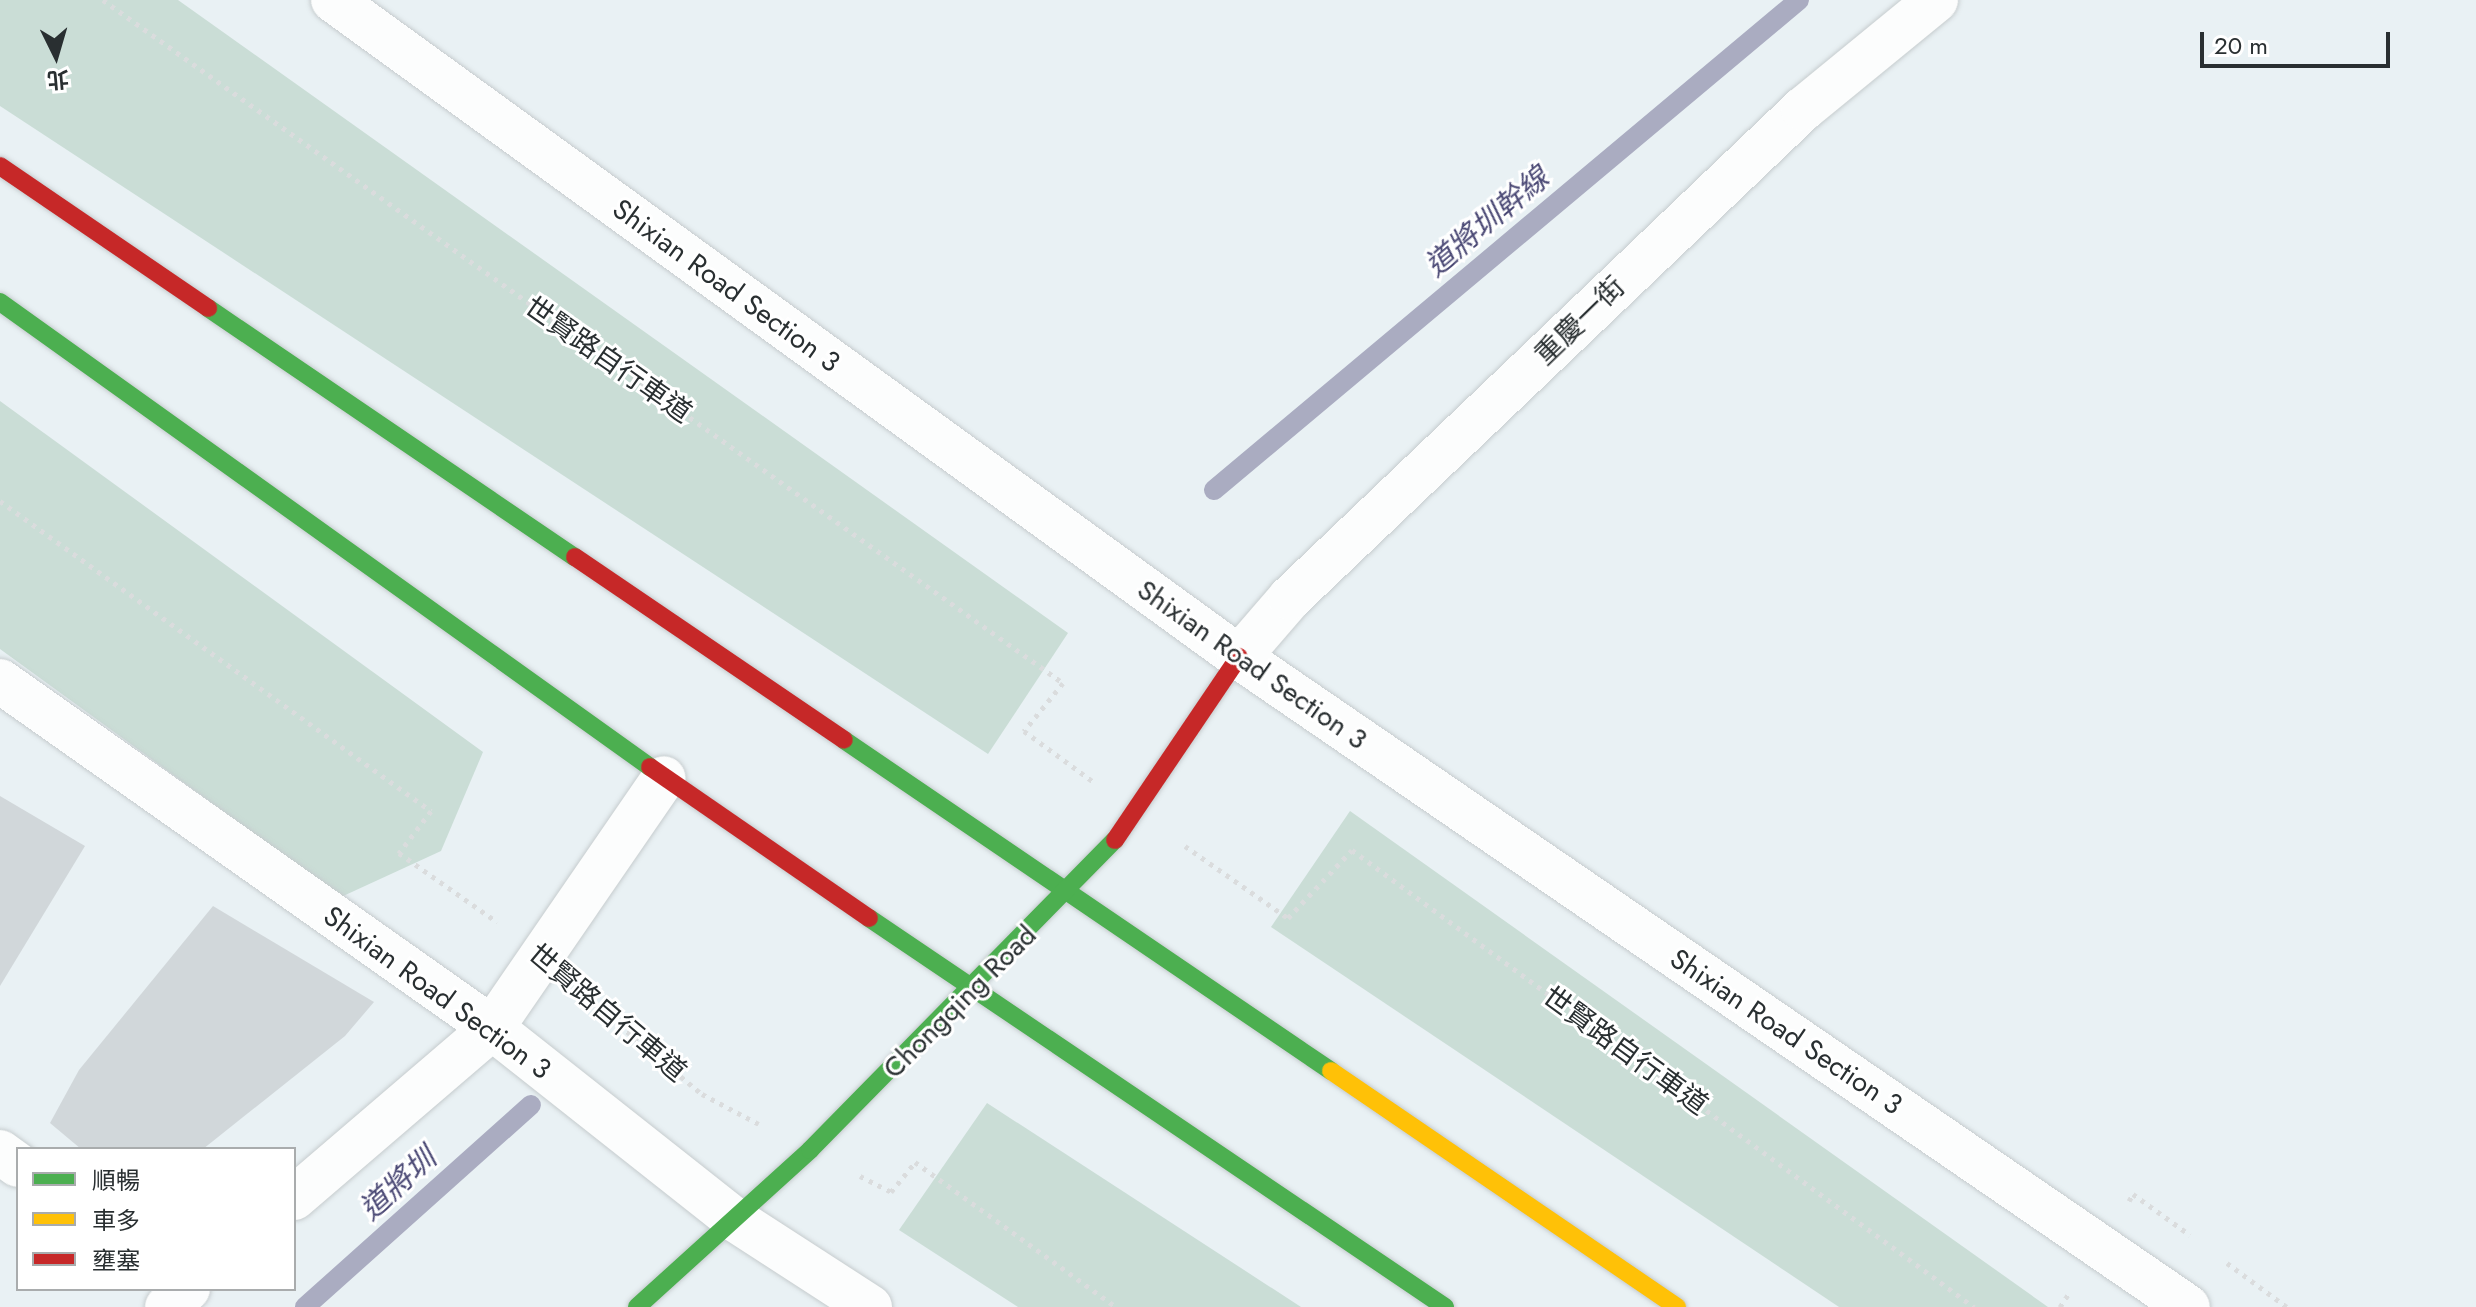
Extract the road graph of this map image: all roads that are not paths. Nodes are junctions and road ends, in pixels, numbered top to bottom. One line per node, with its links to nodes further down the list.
1 (333, 0): 5 (street, Shixian Road Section 3)
2 (1936, 0): 5 (street, 重慶一街)
3 (0, 166): 8 (main road)
4 (0, 302): 7 (main road)
5 (1239, 657): 8 (main road, Chongqing Road); 19 (street, Shixian Road Section 3)
6 (0, 681): 10 (street, Shixian Road Section 3)
7 (664, 778): 9 (main road); 10 (street)
8 (1065, 895): 9 (main road, Chongqing Road); 18 (main road)
9 (977, 987): 12 (main road, Chongqing Road); 17 (main road)
10 (492, 1028): 11 (street); 12 (street, Shixian Road Section 3)
11 (296, 1196)
12 (734, 1219): 15 (main road, Chongqing Road); 16 (street, Shixian Road Section 3)
13 (186, 1291): 14 (street)
14 (167, 1307)
15 (637, 1307)
16 (870, 1307)
17 (1445, 1307)
18 (1677, 1307)
19 (2188, 1307)

